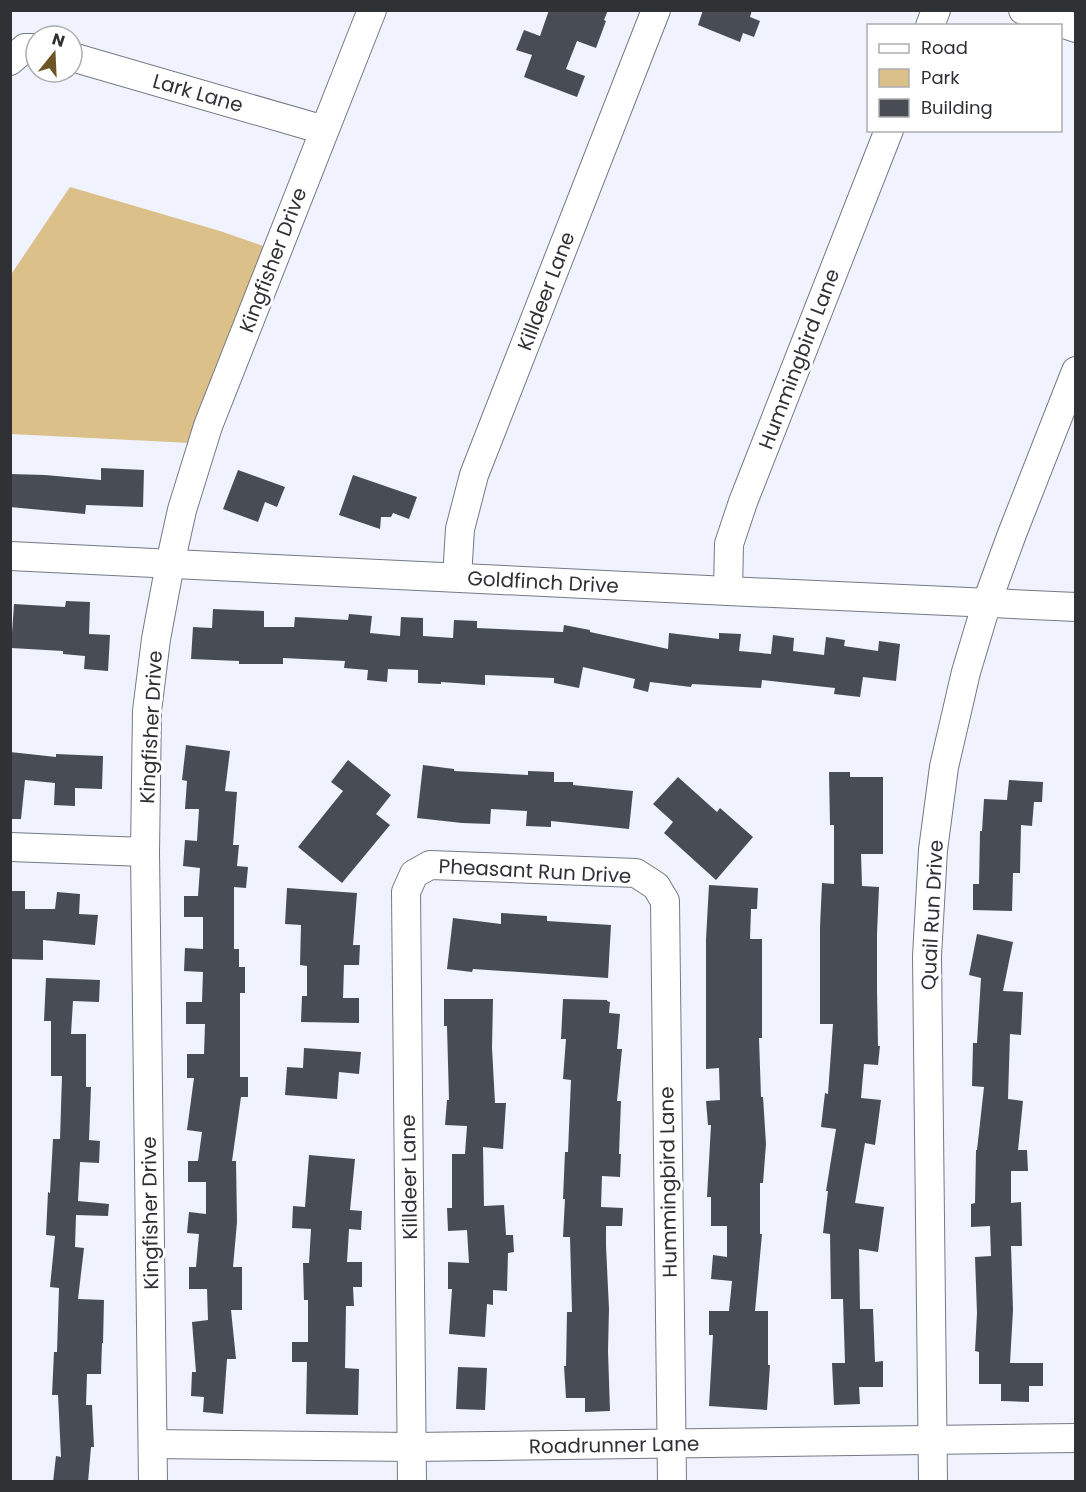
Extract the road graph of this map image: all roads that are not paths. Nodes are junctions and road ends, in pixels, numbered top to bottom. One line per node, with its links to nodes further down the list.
1 (372, 10): 8 (street, Kingfisher Drive)
2 (656, 10): 13 (street, Killdeer Lane)
3 (1023, 10): 4 (street)
4 (1076, 28)
5 (24, 49): 7 (street)
6 (84, 60): 8 (street, Lark Lane)
7 (10, 61)
8 (324, 130): 12 (street, Kingfisher Drive)
9 (888, 132): 14 (street, Hummingbird Lane)
10 (1076, 371): 15 (street, Quail Run Drive)
11 (10, 556): 12 (street, Goldfinch Drive)
12 (170, 564): 13 (street, Goldfinch Drive); 18 (street, Kingfisher Drive)
13 (457, 577): 14 (street, Goldfinch Drive)
14 (728, 591): 15 (street, Goldfinch Drive)
15 (987, 602): 16 (street, Goldfinch Drive); 22 (street, Quail Run Drive)
16 (1076, 607)
17 (10, 847): 18 (street)
18 (145, 852): 23 (street, Kingfisher Drive)
19 (414, 874): 20 (street, Pheasant Run Drive); 25 (street, Killdeer Lane)
20 (656, 886): 24 (street, Hummingbird Lane)
21 (1076, 1438): 22 (street, Roadrunner Lane)
22 (933, 1439): 24 (street, Roadrunner Lane); 29 (street, Quail Run Drive)
23 (153, 1444): 25 (street, Roadrunner Lane); 26 (street, Kingfisher Drive)
24 (671, 1445): 25 (street, Roadrunner Lane); 28 (street, Hummingbird Lane)
25 (412, 1447): 27 (street, Killdeer Lane)
26 (153, 1482)
27 (412, 1482)
28 (672, 1482)
29 (933, 1482)

